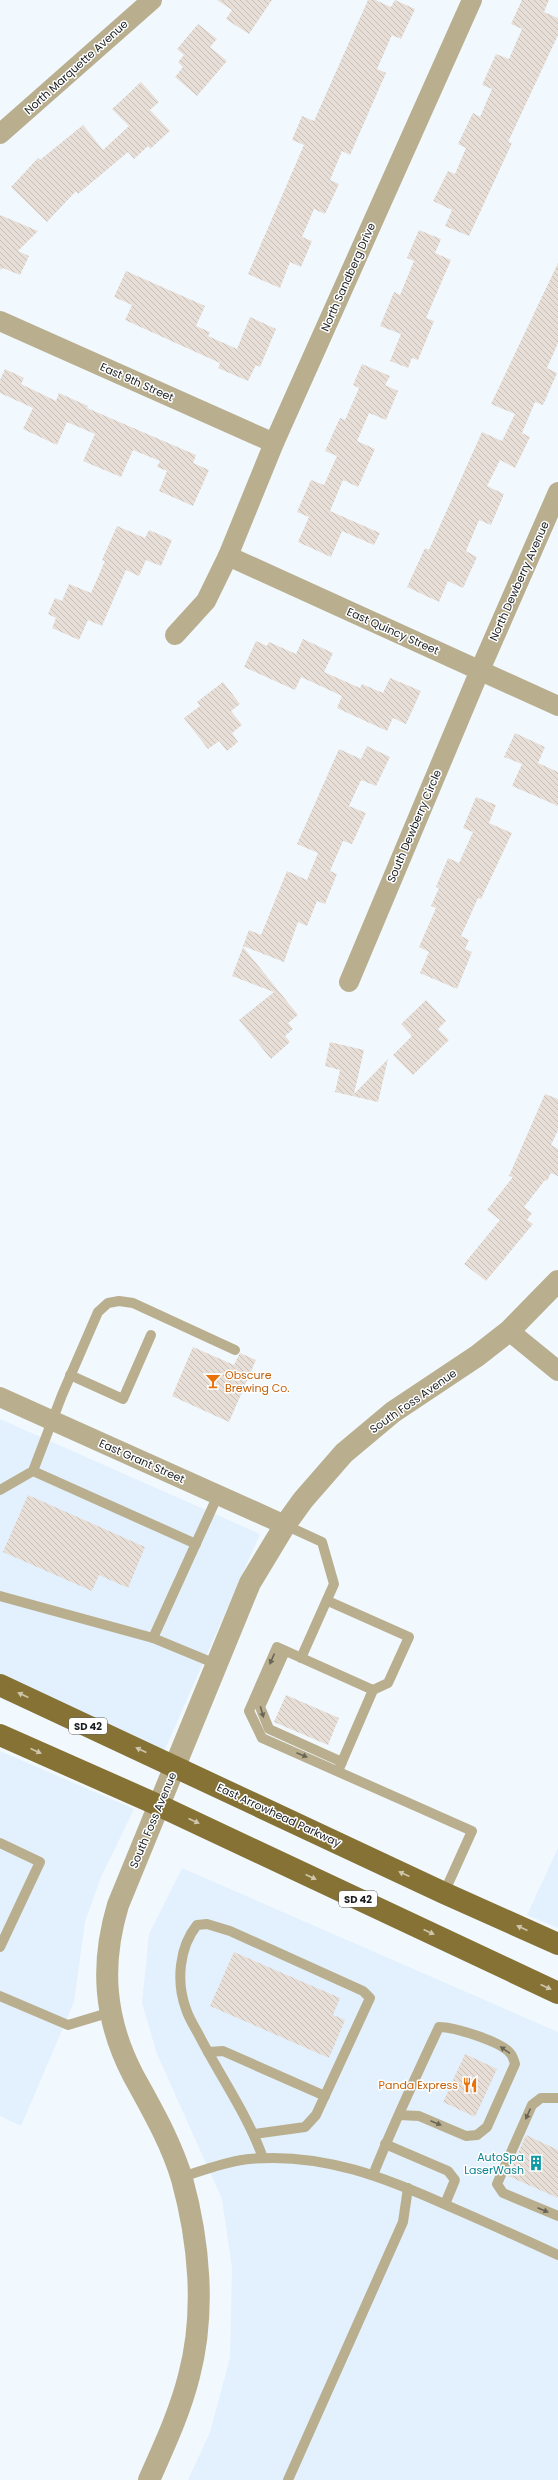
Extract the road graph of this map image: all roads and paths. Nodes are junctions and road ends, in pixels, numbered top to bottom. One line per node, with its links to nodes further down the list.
1 (152, 0): 3 (street, North Marquette Avenue)
2 (472, 0): 5 (street, North Sandberg Drive)
3 (0, 134)
4 (0, 321): 5 (street, East 9th Street)
5 (274, 443): 7 (street, North Sandberg Drive)
6 (558, 492): 9 (street, North Dewberry Avenue)
7 (228, 556): 8 (street, North Sandberg Drive); 9 (street, East Quincy Street)
8 (176, 635)
9 (480, 670): 10 (street, East Quincy Street); 11 (street, South Dewberry Circle)
10 (558, 706)
11 (349, 982)
12 (558, 1281): 13 (street, South Foss Avenue)
13 (509, 1331): 16 (street); 23 (street, South Foss Avenue)
14 (151, 1335): 17 (lane)
15 (234, 1350): 17 (lane)
16 (558, 1371)
17 (70, 1375): 19 (lane)
18 (0, 1397): 19 (street, East Grant Street)
19 (52, 1420): 20 (lane); 22 (street, East Grant Street)
20 (33, 1472): 21 (lane); 24 (lane)
21 (0, 1490)
22 (218, 1495): 23 (street, East Grant Street); 24 (lane)
23 (285, 1525): 26 (lane); 29 (street, South Foss Avenue)
24 (196, 1544): 27 (lane)
25 (0, 1596): 27 (lane)
26 (328, 1601): 28 (lane); 31 (lane)
27 (153, 1638): 29 (lane)
28 (301, 1658): 31 (lane); 33 (lane, one-way to 33)
29 (216, 1664): 34 (street, South Foss Avenue)
30 (0, 1685): 34 (main road, East Arrowhead Parkway / SD 42, one-way to 30)
31 (373, 1690): 33 (lane)
32 (0, 1735): 35 (main road, SD 42, one-way to 35)
33 (340, 1766): 37 (lane)
34 (176, 1767): 35 (street, South Foss Avenue); 37 (main road, East Arrowhead Parkway / SD 42, one-way to 34)
35 (158, 1805): 40 (main road, SD 42, one-way to 40); 42 (street, South Foss Avenue)
36 (0, 1843): 39 (lane)
37 (444, 1893): 38 (main road, East Arrowhead Parkway / SD 42, one-way to 37)
38 (558, 1944)
39 (0, 1947)
40 (558, 1993)
41 (0, 1996): 42 (lane)
42 (111, 2012): 51 (street, South Foss Avenue)
43 (208, 2052): 44 (lane); 44 (lane); 47 (lane)
44 (325, 2096): 47 (lane)
45 (558, 2098): 54 (lane, one-way to 54)
46 (399, 2115): 46 (lane, one-way to 46); 48 (lane)
47 (254, 2134): 49 (lane)
48 (385, 2144): 50 (lane); 53 (lane)
49 (263, 2158): 50 (lane); 51 (lane)
50 (373, 2175): 52 (lane)
51 (182, 2177): 56 (street, South Foss Avenue)
52 (408, 2188): 53 (lane); 57 (lane)
53 (445, 2204): 55 (lane)
54 (558, 2216)
55 (558, 2253)
56 (149, 2480)
57 (288, 2480)

